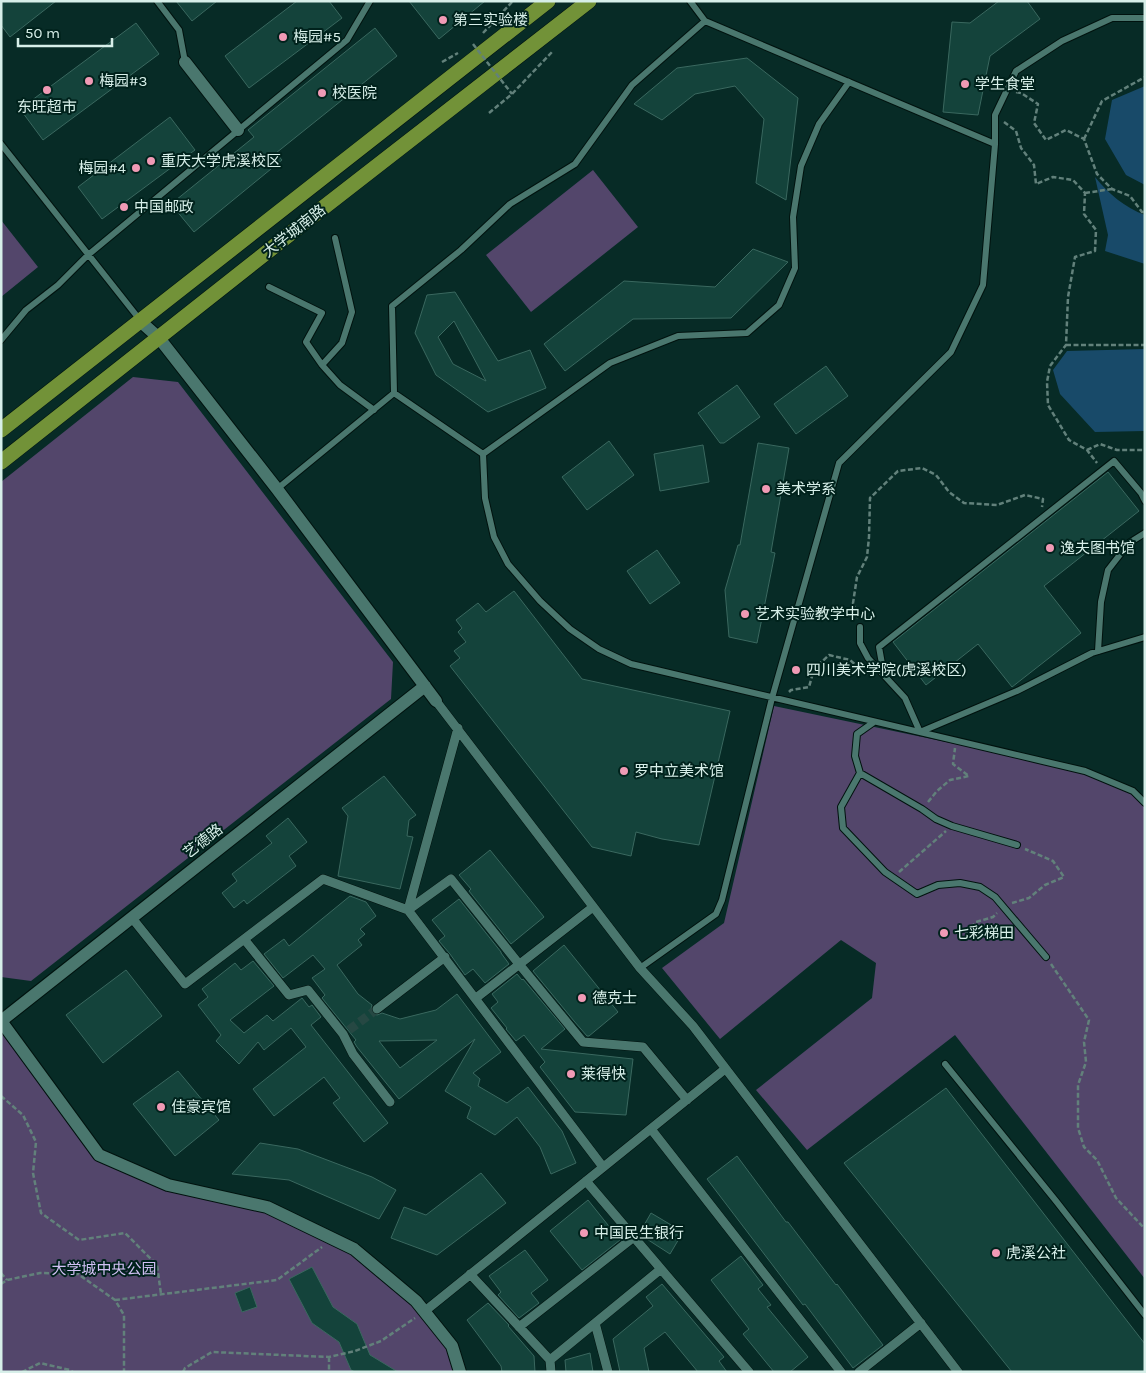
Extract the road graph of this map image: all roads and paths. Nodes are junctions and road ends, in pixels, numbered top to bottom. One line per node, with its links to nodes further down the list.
1 (158, 1): 12 (lane)
2 (513, 1): 9 (path)
3 (548, 1): 29 (main road, 大学城南路)
4 (590, 1): 30 (main road, 大学城南路)
5 (690, 1): 8 (lane)
6 (367, 2): 19 (lane)
7 (1145, 18): 15 (lane)
8 (705, 21): 14 (lane); 35 (lane)
9 (479, 37)
10 (472, 44): 16 (path, bridge)
11 (552, 52): 16 (path)
12 (185, 62): 19 (street)
13 (1145, 77): 20 (path)
14 (849, 82): 22 (lane); 40 (lane)
15 (1007, 91): 18 (lane); 20 (path)
16 (512, 94): 17 (path)
17 (489, 113)
18 (995, 115): 22 (lane); 24 (path)
19 (238, 130): 27 (lane)
20 (1084, 139): 23 (path)
21 (1, 144): 27 (lane)
22 (995, 144): 52 (lane)
23 (1112, 189): 24 (path); 25 (path)
24 (1085, 193): 33 (path)
25 (1145, 212)
26 (335, 238): 34 (lane)
27 (88, 255): 29 (lane); 31 (lane)
28 (269, 287): 34 (lane)
29 (140, 321): 30 (street); 37 (main road, 大学城南路)
30 (159, 338): 41 (main road, 大学城南路); 43 (street)
31 (1, 340)
32 (1145, 345): 33 (path)
33 (1066, 346): 38 (path)
34 (322, 365): 36 (lane)
35 (394, 393): 36 (lane); 40 (lane)
36 (374, 410): 43 (lane)
37 (1, 430)
38 (1086, 450): 39 (path); 42 (path)
39 (1145, 450)
40 (483, 454): 52 (lane)
41 (1, 462)
42 (1102, 470): 44 (lane); 45 (lane)
43 (277, 489): 51 (street)
44 (1145, 501)
45 (1041, 519): 47 (path); 50 (lane)
46 (1145, 533): 49 (lane)
47 (860, 627): 50 (lane)
48 (1145, 637): 49 (lane)
49 (1098, 651): 57 (lane)
50 (884, 675): 53 (path); 57 (lane)
51 (424, 686): 54 (street); 68 (street, 艺德路)
52 (772, 698): 53 (lane); 74 (lane)
53 (780, 700): 55 (lane)
54 (436, 701): 56 (street)
55 (874, 722): 57 (lane); 59 (lane)
56 (458, 728): 65 (street); 67 (street)
57 (920, 732): 58 (lane)
58 (956, 741): 60 (lane); 61 (path)
59 (860, 773): 61 (lane); 64 (lane)
60 (1145, 803)
61 (922, 809): 62 (lane)
62 (952, 826): 63 (lane); 64 (path)
63 (1016, 846): 66 (path)
64 (893, 878): 66 (lane)
65 (593, 906): 73 (street); 74 (street)
66 (1004, 907): 69 (path); 72 (lane)
67 (408, 910): 70 (street); 71 (street); 73 (street)
68 (132, 918): 70 (street); 77 (street, 艺德路)
69 (966, 933)
70 (244, 939): 82 (street)
71 (445, 957): 75 (street); 76 (street)
72 (1046, 957): 86 (path)
73 (519, 964): 75 (street); 81 (street)
74 (640, 968): 79 (street)
75 (476, 998): 84 (street)
76 (376, 1009)
77 (1, 1021): 88 (street)
78 (945, 1064): 97 (lane)
79 (726, 1069): 81 (street); 99 (street)
80 (1, 1096): 94 (path)
81 (687, 1100): 83 (street)
82 (390, 1102)
83 (651, 1128): 84 (street); 112 (street)
84 (604, 1167): 85 (street)
85 (586, 1181): 87 (street); 91 (street)
86 (1145, 1229)
87 (634, 1237): 89 (street); 100 (street)
88 (333, 1239): 94 (path); 96 (street)
89 (661, 1269): 98 (street); 111 (street)
90 (1, 1273): 92 (path)
91 (470, 1274): 96 (street); 100 (street)
92 (6, 1280): 93 (path); 95 (path)
93 (1, 1284)
94 (161, 1294): 95 (path)
95 (115, 1300): 105 (path)
96 (425, 1311): 101 (path); 108 (street)
97 (1145, 1315)
98 (595, 1323): 102 (street); 110 (street)
99 (921, 1323): 113 (street); 114 (street)
100 (519, 1327): 102 (street)
101 (329, 1357): 106 (path); 107 (path)
102 (550, 1360): 109 (street)
103 (22, 1372): 104 (path)
104 (73, 1372)
105 (124, 1372)
106 (183, 1372)
107 (329, 1372)
108 (460, 1372)
109 (551, 1372)
110 (608, 1372)
111 (749, 1372)
112 (841, 1372)
113 (859, 1372)
114 (958, 1372)

